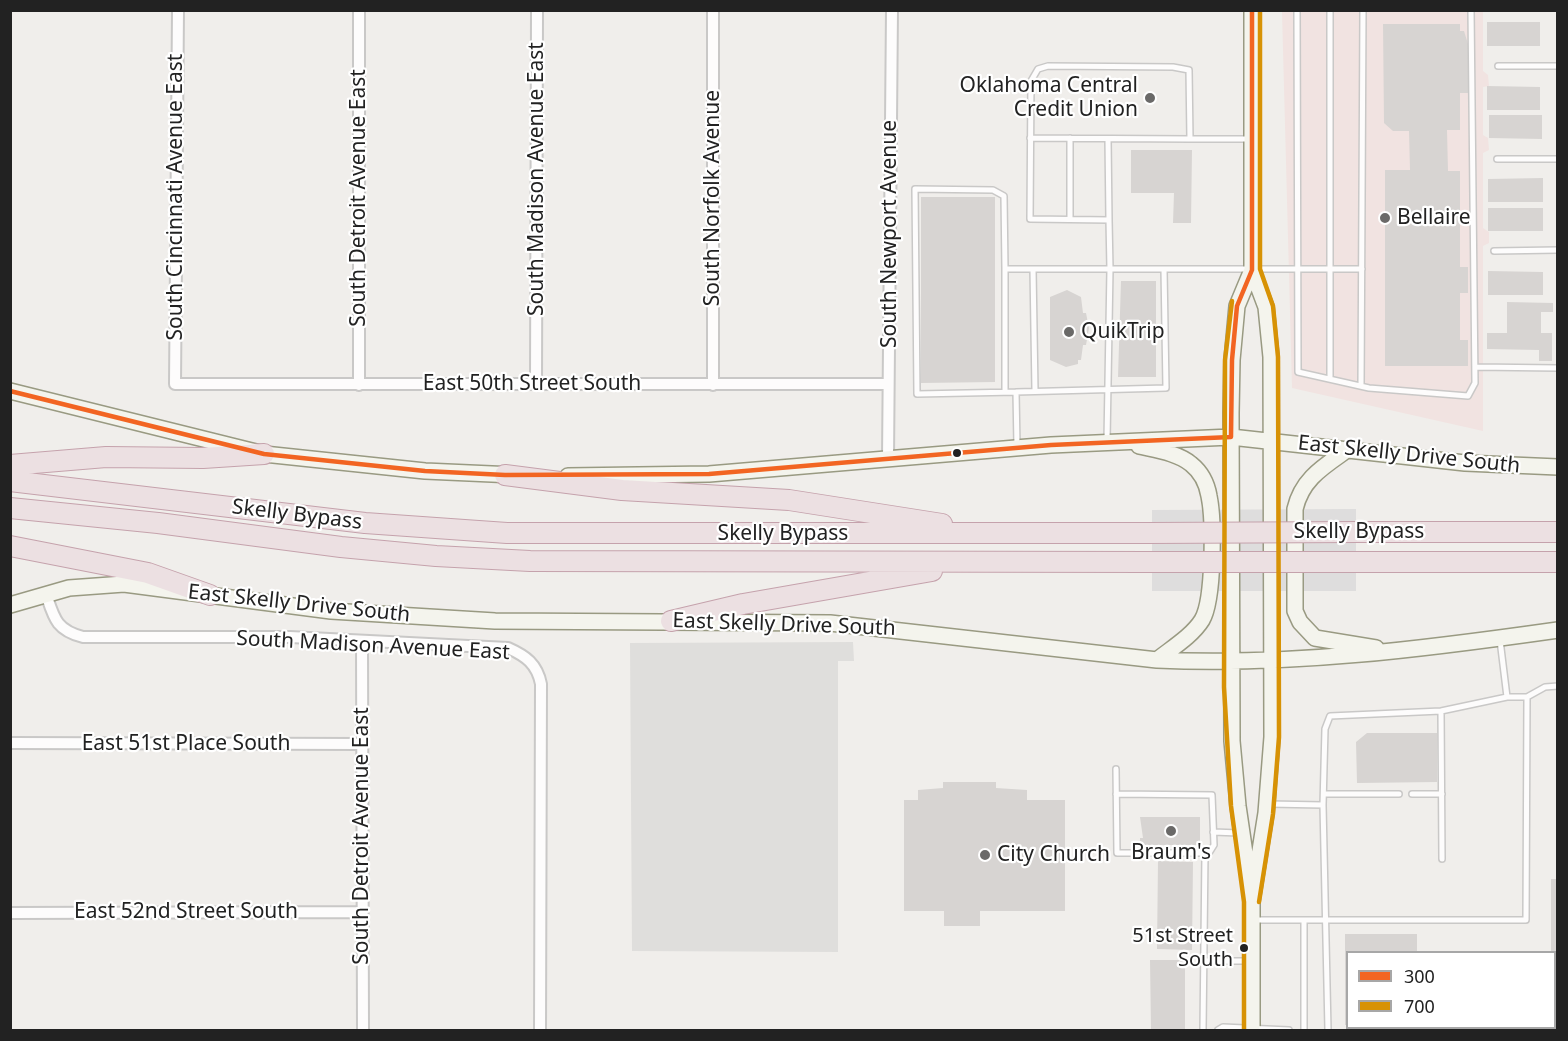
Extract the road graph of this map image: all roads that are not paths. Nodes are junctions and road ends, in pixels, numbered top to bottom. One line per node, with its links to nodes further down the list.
1 (177, 10): 36 (street, South Cincinnati Avenue East)
2 (359, 10): 38 (street, South Detroit Avenue East)
3 (537, 10): 35 (street, South Madison Avenue East)
4 (713, 10): 39 (street, South Norfolk Avenue)
5 (892, 10): 37 (street, South Newport Avenue)
6 (1252, 10): 17 (main road)
7 (1297, 10): 28 (lane)
8 (1330, 10): 29 (lane)
9 (1363, 10): 30 (lane)
10 (1472, 10): 32 (lane)
11 (1498, 66): 12 (lane)
12 (1557, 66)
13 (1030, 138): 14 (lane); 16 (lane); 20 (lane)
14 (1070, 138): 15 (lane); 20 (lane)
15 (1108, 139): 16 (lane); 21 (lane)
16 (1190, 139): 17 (lane)
17 (1252, 139): 31 (main road)
18 (1497, 159): 19 (lane)
19 (1557, 159)
20 (1070, 219): 21 (lane)
21 (1109, 220): 26 (lane)
22 (1557, 250): 23 (lane)
23 (1494, 251)
24 (1005, 269): 25 (lane); 44 (lane); 44 (lane)
25 (1033, 269): 26 (lane); 43 (lane)
26 (1110, 269): 27 (lane); 41 (lane)
27 (1164, 269): 31 (lane); 41 (lane)
28 (1298, 269): 29 (lane); 31 (lane); 34 (lane)
29 (1329, 269): 30 (lane); 34 (lane)
30 (1362, 269): 40 (lane)
31 (1252, 270): 46 (main road); 47 (main road)
32 (1475, 367): 33 (lane); 40 (lane)
33 (1557, 368)
34 (1330, 380): 40 (lane)
35 (537, 383): 38 (street, East 50th Street South); 39 (street, East 50th Street South)
36 (175, 384): 38 (street, East 50th Street South)
37 (888, 384): 39 (street, East 50th Street South); 53 (street, South Newport Avenue)
38 (359, 385)
39 (713, 385)
40 (1361, 386)
41 (1108, 389): 43 (lane); 48 (lane)
42 (10, 391): 52 (main road, East Skelly Drive South)
43 (1035, 391): 45 (lane)
44 (1005, 392): 45 (lane)
45 (1016, 392): 50 (lane)
46 (1231, 437): 47 (main road, East Skelly Drive South); 49 (main road, East Skelly Drive South); 74 (main road)
47 (1272, 441): 51 (main road, East Skelly Drive South); 73 (main road)
48 (1107, 442): 49 (main road, East Skelly Drive South); 50 (main road, East Skelly Drive South)
49 (1125, 442): 72 (main road)
50 (1017, 447): 53 (main road, East Skelly Drive South)
51 (1347, 450): 55 (main road, East Skelly Drive South); 71 (main road)
52 (264, 454): 54 (highway); 56 (main road, East Skelly Drive South)
53 (888, 458): 56 (main road, East Skelly Drive South)
54 (10, 465)
55 (1557, 467)
56 (505, 475): 60 (highway)
57 (10, 481): 60 (highway, Skelly Bypass)
58 (10, 508): 62 (highway, Skelly Bypass)
59 (1557, 532): 60 (highway, Skelly Bypass, bridge)
60 (1001, 533)
61 (10, 546): 65 (highway)
62 (978, 562): 63 (highway, Skelly Bypass, bridge); 67 (highway)
63 (1557, 562)
64 (46, 594): 65 (main road, East Skelly Drive South); 66 (main road, East Skelly Drive South); 70 (street, South Madison Avenue East)
65 (210, 595): 67 (main road, East Skelly Drive South)
66 (10, 605)
67 (671, 621): 72 (main road, East Skelly Drive South)
68 (1557, 630): 69 (main road, East Skelly Drive South)
69 (1500, 638): 71 (main road, East Skelly Drive South); 76 (lane)
70 (362, 642): 80 (street, South Detroit Avenue East); 103 (street, South Madison Avenue East)
71 (1400, 652): 73 (main road, East Skelly Drive South)
72 (1157, 660): 74 (main road, East Skelly Drive South)
73 (1272, 660): 74 (main road, East Skelly Drive South); 87 (main road)
74 (1232, 662): 90 (main road)
75 (1557, 686): 77 (lane)
76 (1507, 697): 77 (lane); 78 (lane)
77 (1527, 697): 98 (lane)
78 (1441, 711): 83 (lane); 86 (lane)
79 (10, 743): 80 (street, East 51st Place South)
80 (361, 744): 94 (street, South Detroit Avenue East)
81 (1116, 769): 82 (lane)
82 (1116, 794): 89 (lane); 91 (lane)
83 (1324, 794): 84 (lane); 88 (lane)
84 (1399, 794)
85 (1412, 794): 86 (lane)
86 (1442, 794): 92 (lane)
87 (1267, 804): 88 (lane); 93 (main road)
88 (1323, 805): 98 (lane)
89 (1214, 832): 90 (lane); 91 (lane)
90 (1242, 833): 93 (main road)
91 (1205, 853): 99 (lane)
92 (1442, 859)
93 (1252, 901): 96 (main road)
94 (361, 912): 95 (street, East 52nd Street South); 102 (street, South Detroit Avenue East)
95 (10, 913)
96 (1252, 920): 97 (lane); 100 (main road)
97 (1304, 920): 98 (lane); 107 (lane)
98 (1324, 920): 108 (lane)
99 (1204, 961): 100 (lane); 104 (lane)
100 (1252, 961): 101 (main road)
101 (1252, 1029): 105 (lane); 106 (lane)
102 (363, 1030)
103 (540, 1030)
104 (1203, 1030)
105 (1218, 1030)
106 (1289, 1030)
107 (1304, 1030)
108 (1328, 1030)

